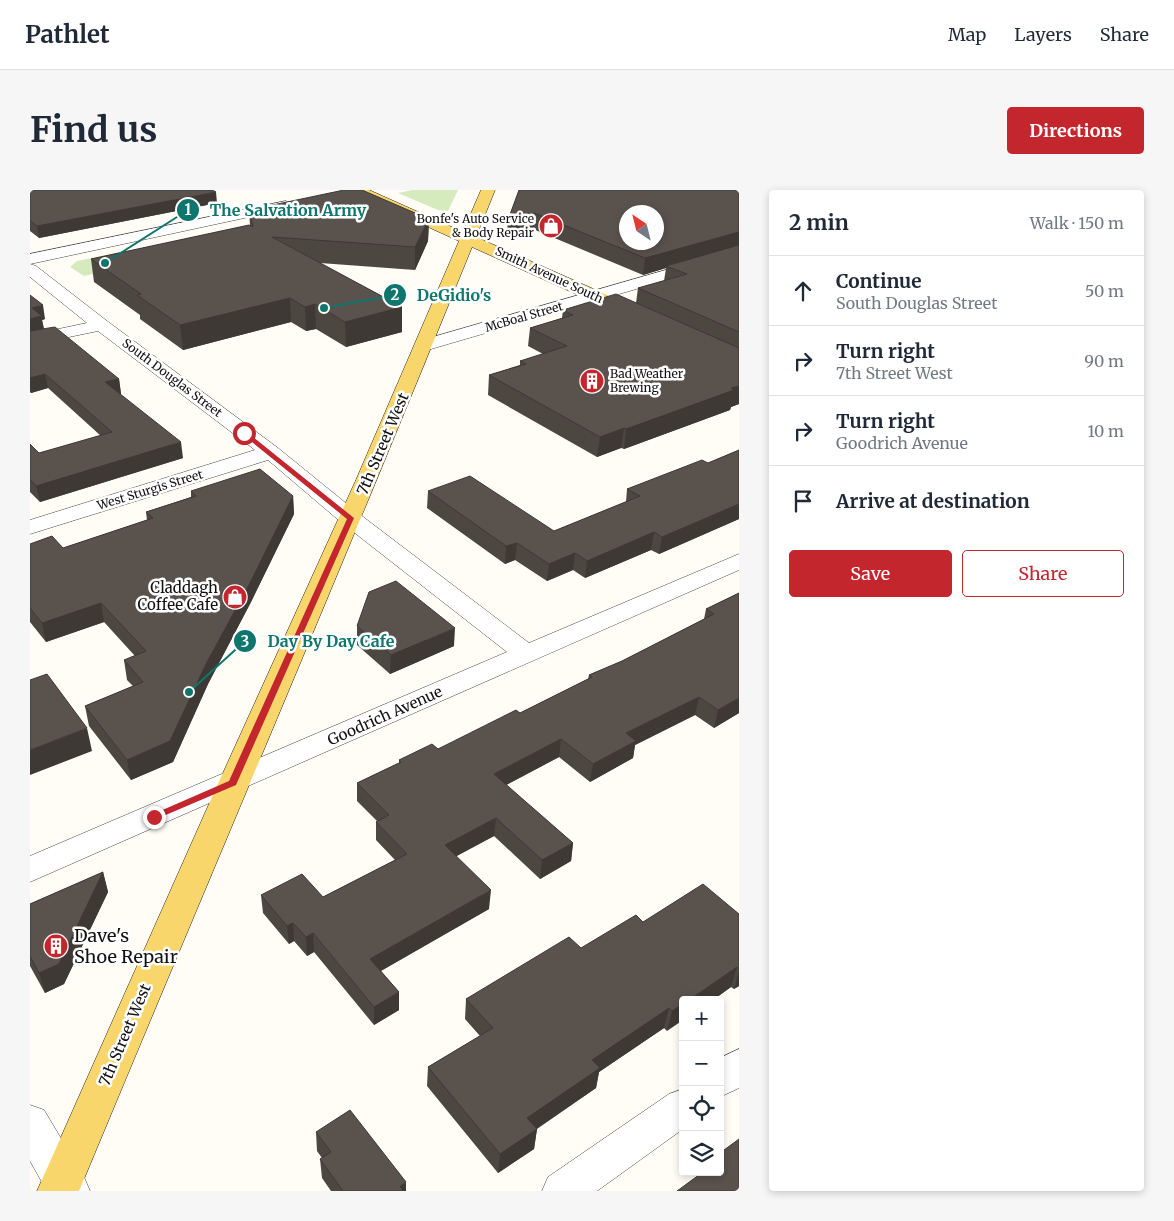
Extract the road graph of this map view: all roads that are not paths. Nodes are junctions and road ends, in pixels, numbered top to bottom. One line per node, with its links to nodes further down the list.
1 (488, 190): 4 (main road, 7th Street West)
2 (354, 191): 4 (main road, Smith Avenue South)
3 (297, 203): 6 (street)
4 (468, 238): 8 (main road, Smith Avenue South); 12 (main road, 7th Street West)
5 (739, 254): 8 (street, McBoal Street)
6 (30, 259)
7 (30, 269): 10 (street, South Douglas Street)
8 (595, 296): 9 (main road, Smith Avenue South); 12 (street, McBoal Street)
9 (649, 321)
10 (101, 325): 11 (street); 13 (street, South Douglas Street)
11 (30, 340)
12 (425, 345): 14 (main road, 7th Street West)
13 (270, 452): 14 (street, South Douglas Street); 15 (street, West Sturgis Street)
14 (350, 518): 17 (street, South Douglas Street); 18 (main road, 7th Street West)
15 (30, 528)
16 (739, 561): 17 (street, Goodrich Avenue)
17 (527, 654): 18 (street, Goodrich Avenue)
18 (233, 783): 19 (street, Goodrich Avenue); 24 (main road, 7th Street West)
19 (30, 870)
20 (739, 1066): 21 (street)
21 (724, 1077)
22 (679, 1109): 25 (street)
23 (30, 1123): 24 (street)
24 (63, 1188)
25 (563, 1191)

